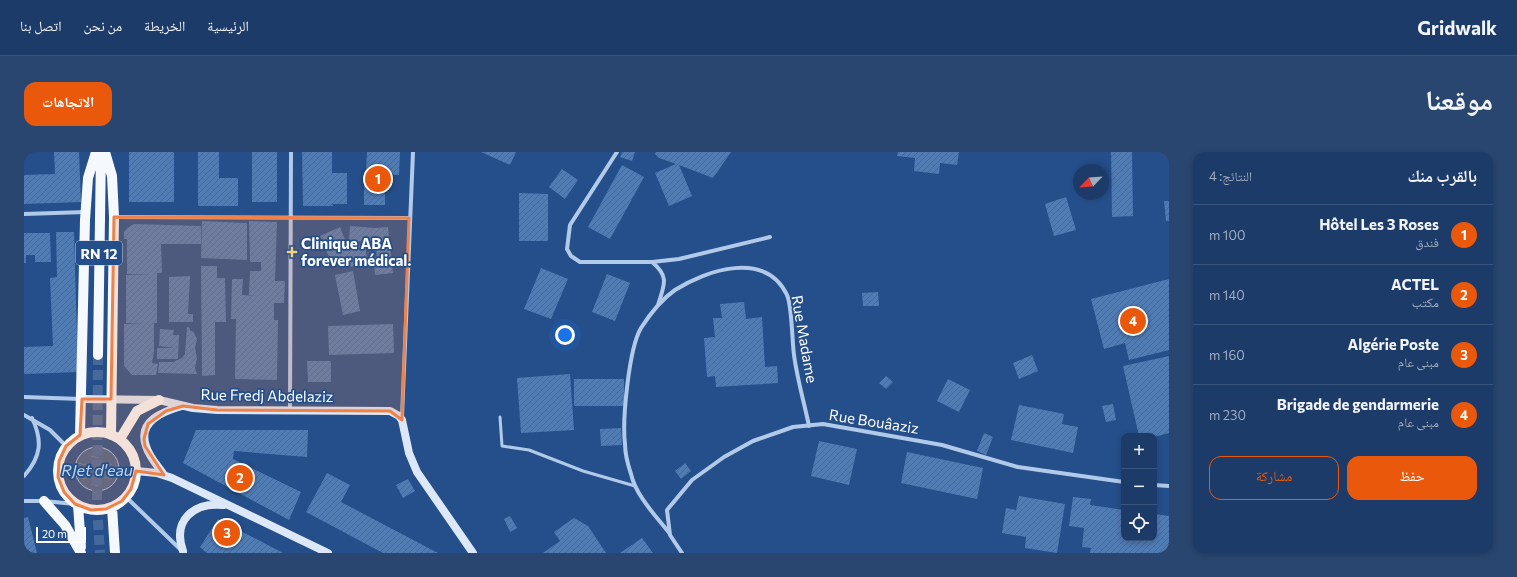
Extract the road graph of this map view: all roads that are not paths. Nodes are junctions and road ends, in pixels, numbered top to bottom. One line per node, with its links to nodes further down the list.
1 (96, 152): 7 (main road)
2 (101, 152): 15 (main road, RN 12)
3 (105, 152): 9 (main road)
4 (291, 152): 10 (street)
5 (414, 152): 11 (street)
6 (617, 152): 13 (street)
7 (86, 212): 8 (street); 17 (main road)
8 (24, 214)
9 (114, 217): 10 (street); 18 (main road)
10 (291, 217): 11 (street); 21 (street)
11 (409, 218): 25 (street)
12 (770, 237): 13 (street)
13 (652, 262): 14 (street)
14 (657, 306): 26 (street, Rue Madame); 35 (street, Rue Madame)
15 (98, 355)
16 (24, 397): 17 (street)
17 (82, 398): 18 (main road, Rue Fredj Abdelaziz); 27 (main road)
18 (111, 399): 19 (main road, Rue Fredj Abdelaziz); 28 (main road)
19 (159, 400): 20 (main road, Rue Fredj Abdelaziz); 28 (main road)
20 (183, 406): 21 (main road, Rue Fredj Abdelaziz); 31 (main road)
21 (290, 410): 25 (main road, Rue Fredj Abdelaziz)
22 (24, 415): 24 (street)
23 (500, 417): 35 (lane)
24 (32, 418): 29 (street); 32 (street)
25 (402, 420): 48 (main road)
26 (809, 426): 33 (street, Rue Bouâaziz); 43 (street, Rue Bouâaziz)
27 (80, 435): 28 (main road); 29 (main road)
28 (115, 437): 30 (main road)
29 (66, 446): 40 (main road)
30 (136, 471): 31 (main road); 37 (main road)
31 (164, 475): 41 (main road)
32 (24, 476)
33 (1121, 482)
34 (1157, 485): 36 (street)
35 (635, 486): 43 (street, Rue Madame)
36 (1169, 486)
37 (126, 497): 42 (main road); 44 (street)
38 (24, 501): 39 (street)
39 (44, 501): 40 (street); 45 (main road)
40 (77, 505): 42 (main road); 45 (main road)
41 (230, 506): 44 (main road); 47 (main road)
42 (112, 507): 46 (main road)
43 (670, 535): 49 (street, Rue Bouâaziz)
44 (184, 552)
45 (81, 553)
46 (115, 553)
47 (328, 553)
48 (473, 553)
49 (682, 553)

